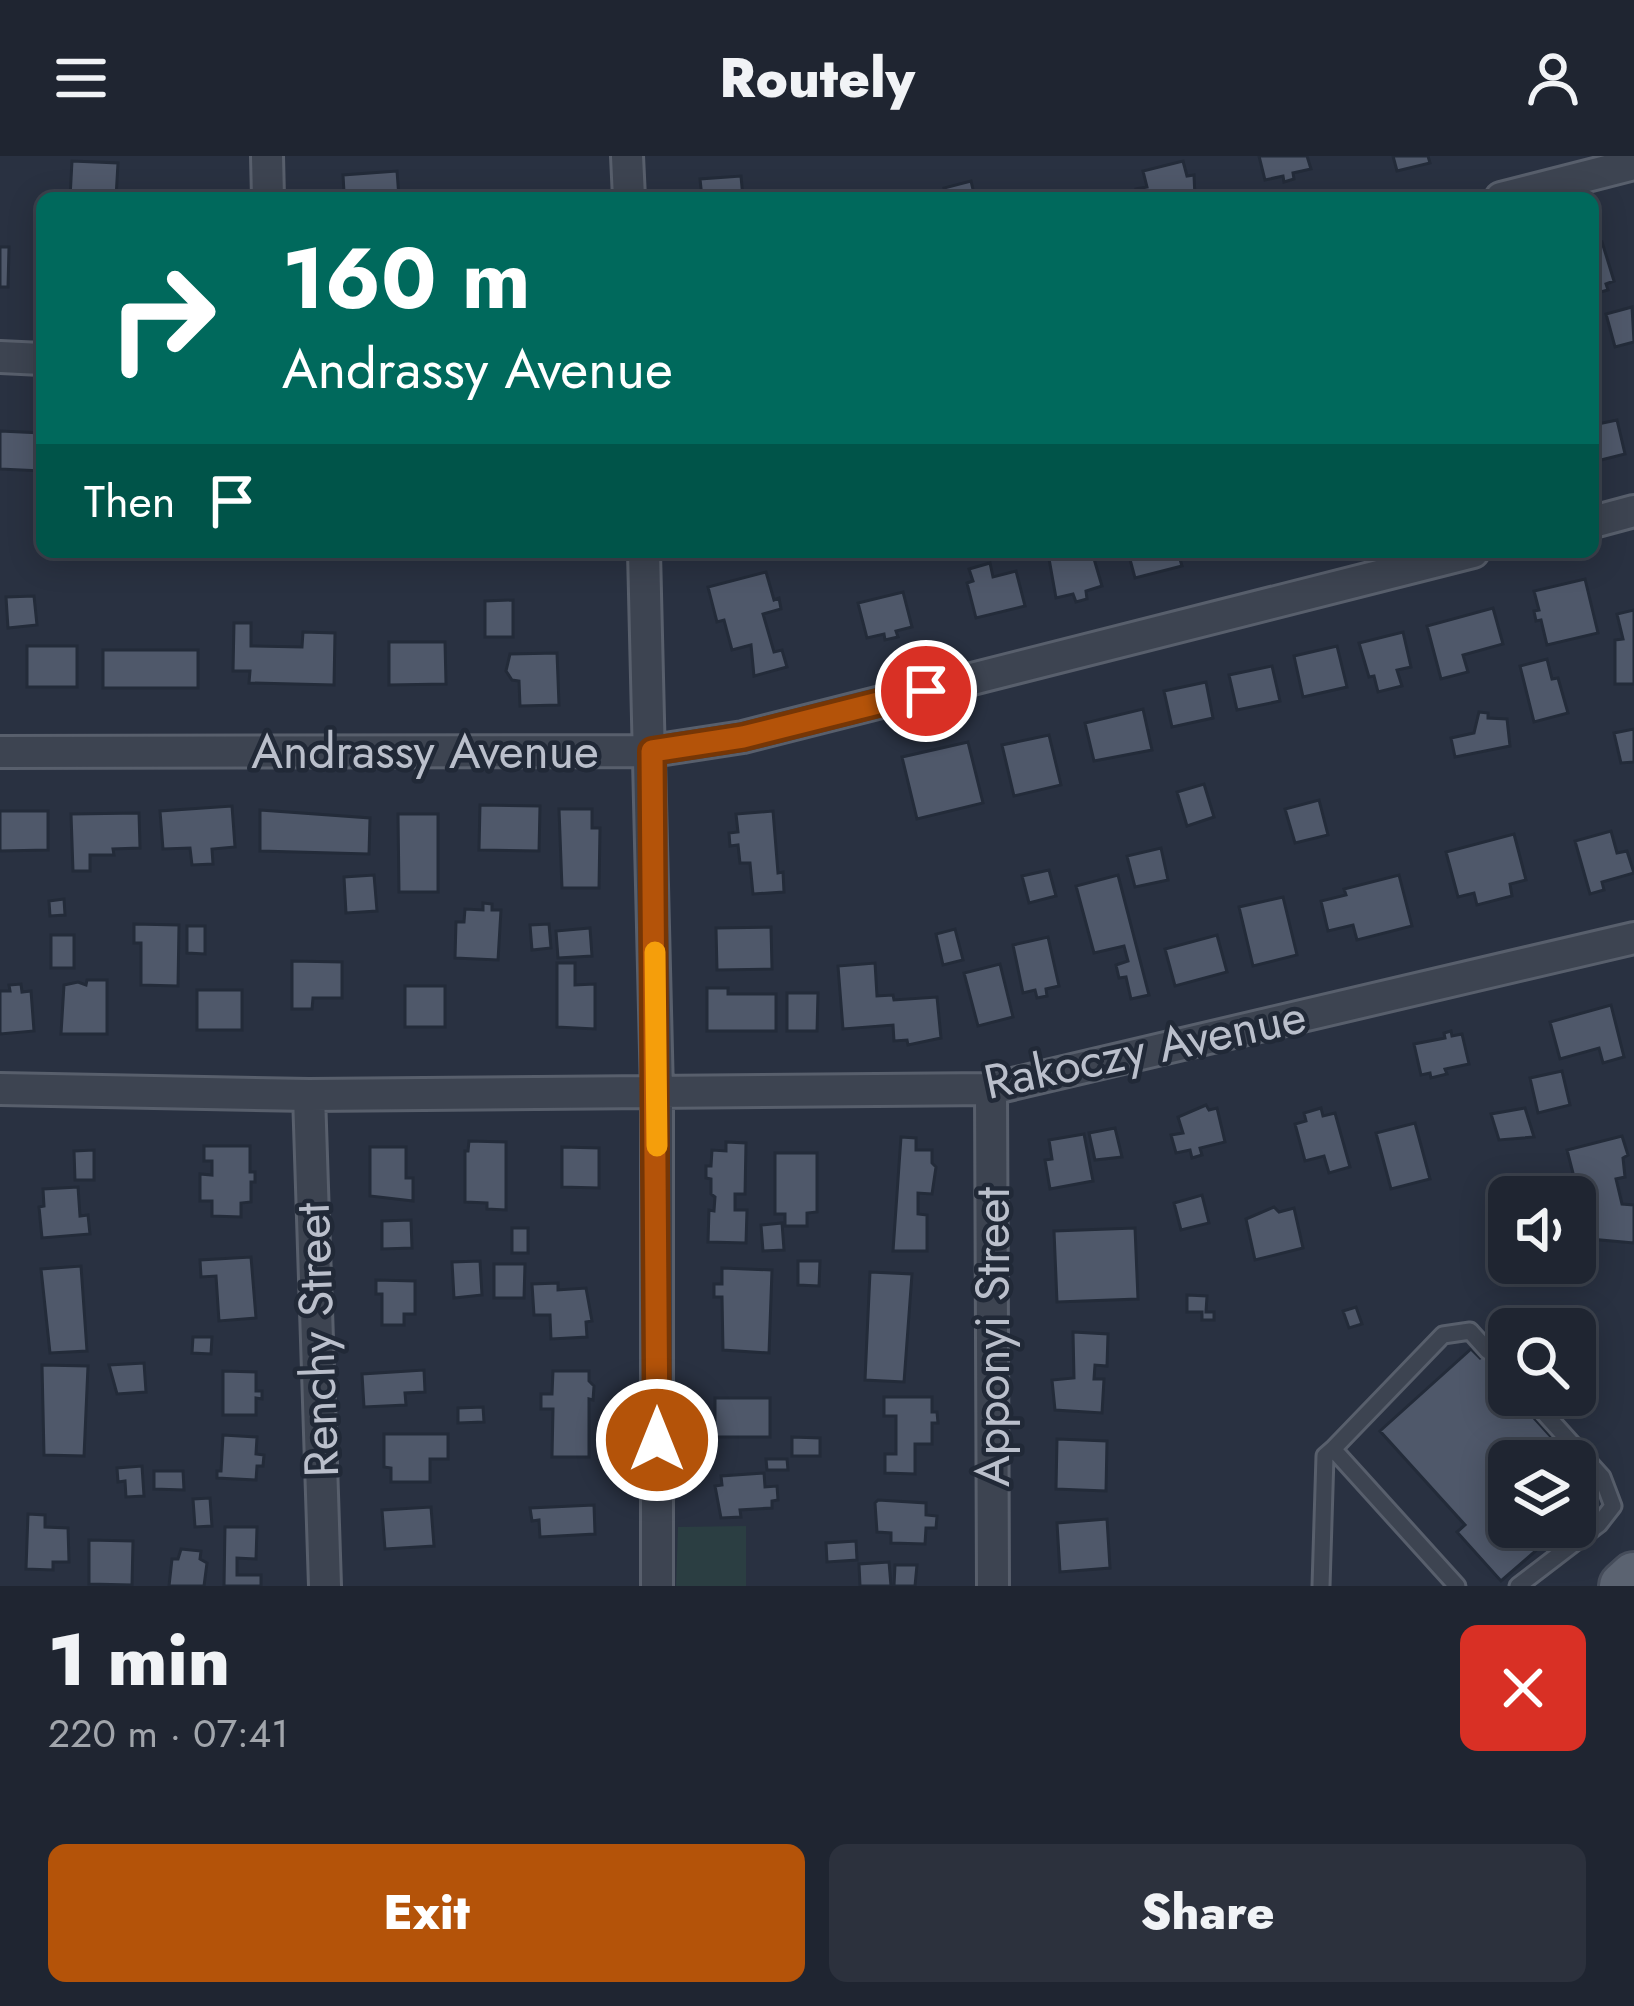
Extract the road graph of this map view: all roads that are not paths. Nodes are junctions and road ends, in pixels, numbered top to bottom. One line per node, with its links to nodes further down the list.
1 (267, 156): 4 (street)
2 (628, 156): 5 (street)
3 (1634, 164): 6 (street)
4 (268, 192)
5 (629, 192)
6 (1524, 192)
7 (0, 358): 8 (street)
8 (36, 359)
9 (1634, 511): 10 (street)
10 (1599, 520)
11 (644, 558): 13 (street)
12 (1449, 558): 13 (street, Andrassy Avenue)
13 (652, 751): 14 (street, Andrassy Avenue); 18 (street)
14 (0, 752)
15 (1634, 938): 17 (street, Rakoczy Avenue)
16 (0, 1089): 19 (street, Rakoczy Avenue)
17 (991, 1089): 18 (street, Rakoczy Avenue); 26 (street, Apponyi Street)
18 (657, 1093): 19 (street, Rakoczy Avenue); 25 (street)
19 (309, 1095): 24 (street, Renchy Street)
20 (1488, 1351): 22 (lane)
21 (1547, 1416): 29 (lane)
22 (1333, 1449): 27 (lane); 28 (lane)
23 (1634, 1577): 30 (main road)
24 (325, 1586)
25 (657, 1586)
26 (993, 1586)
27 (1321, 1586)
28 (1456, 1586)
29 (1517, 1586)
30 (1624, 1586)

